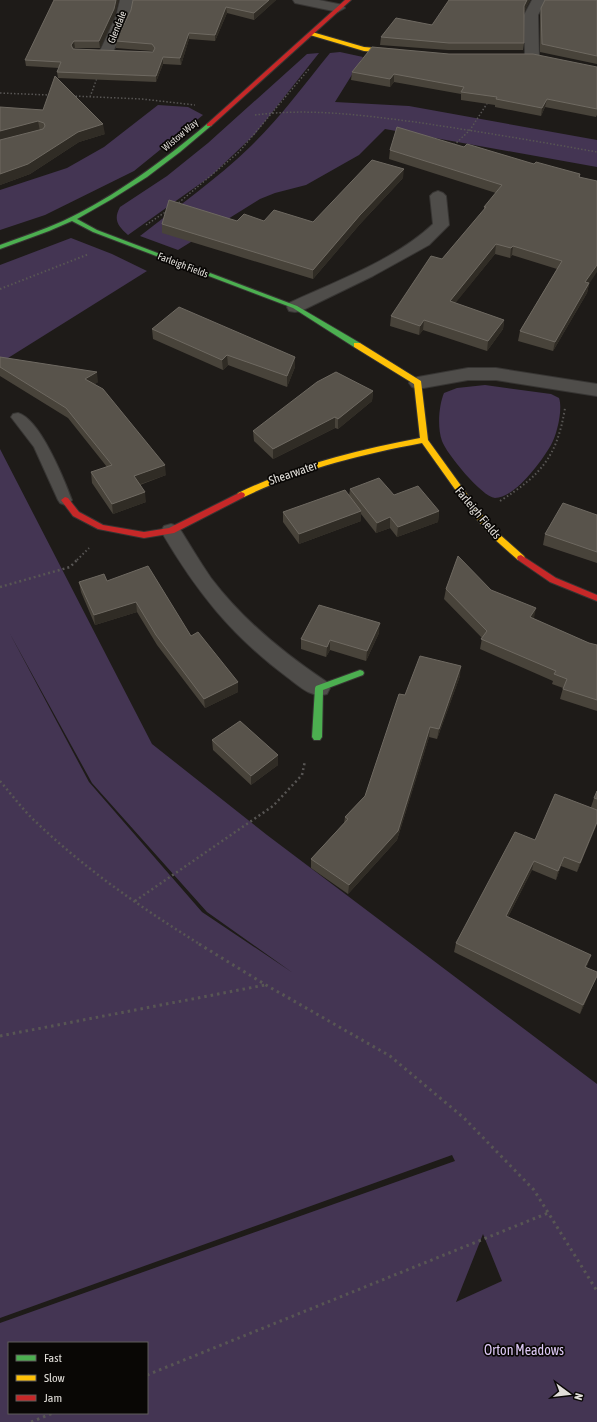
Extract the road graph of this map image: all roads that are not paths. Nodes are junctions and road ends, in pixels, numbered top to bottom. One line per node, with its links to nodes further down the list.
1 (127, 0): 7 (street, Glendale)
2 (300, 0): 4 (street)
3 (539, 0): 8 (street)
4 (343, 4): 5 (street, Wistow Way)
5 (312, 34): 6 (street); 10 (street, Wistow Way)
6 (410, 52)
7 (106, 53)
8 (532, 56)
9 (438, 196): 12 (street)
10 (73, 219): 11 (street, Wistow Way); 12 (street, Farleigh Fields)
11 (0, 247)
12 (295, 308): 13 (street, Farleigh Fields)
13 (418, 383): 14 (street); 16 (street, Farleigh Fields)
14 (597, 390)
15 (18, 417): 17 (lane)
16 (424, 440): 18 (street, Shearwater); 19 (street, Farleigh Fields)
17 (65, 500): 18 (street, Shearwater)
18 (171, 531): 21 (street)
19 (597, 598)
20 (360, 673): 21 (street)
21 (319, 688): 22 (street)
22 (317, 737)

